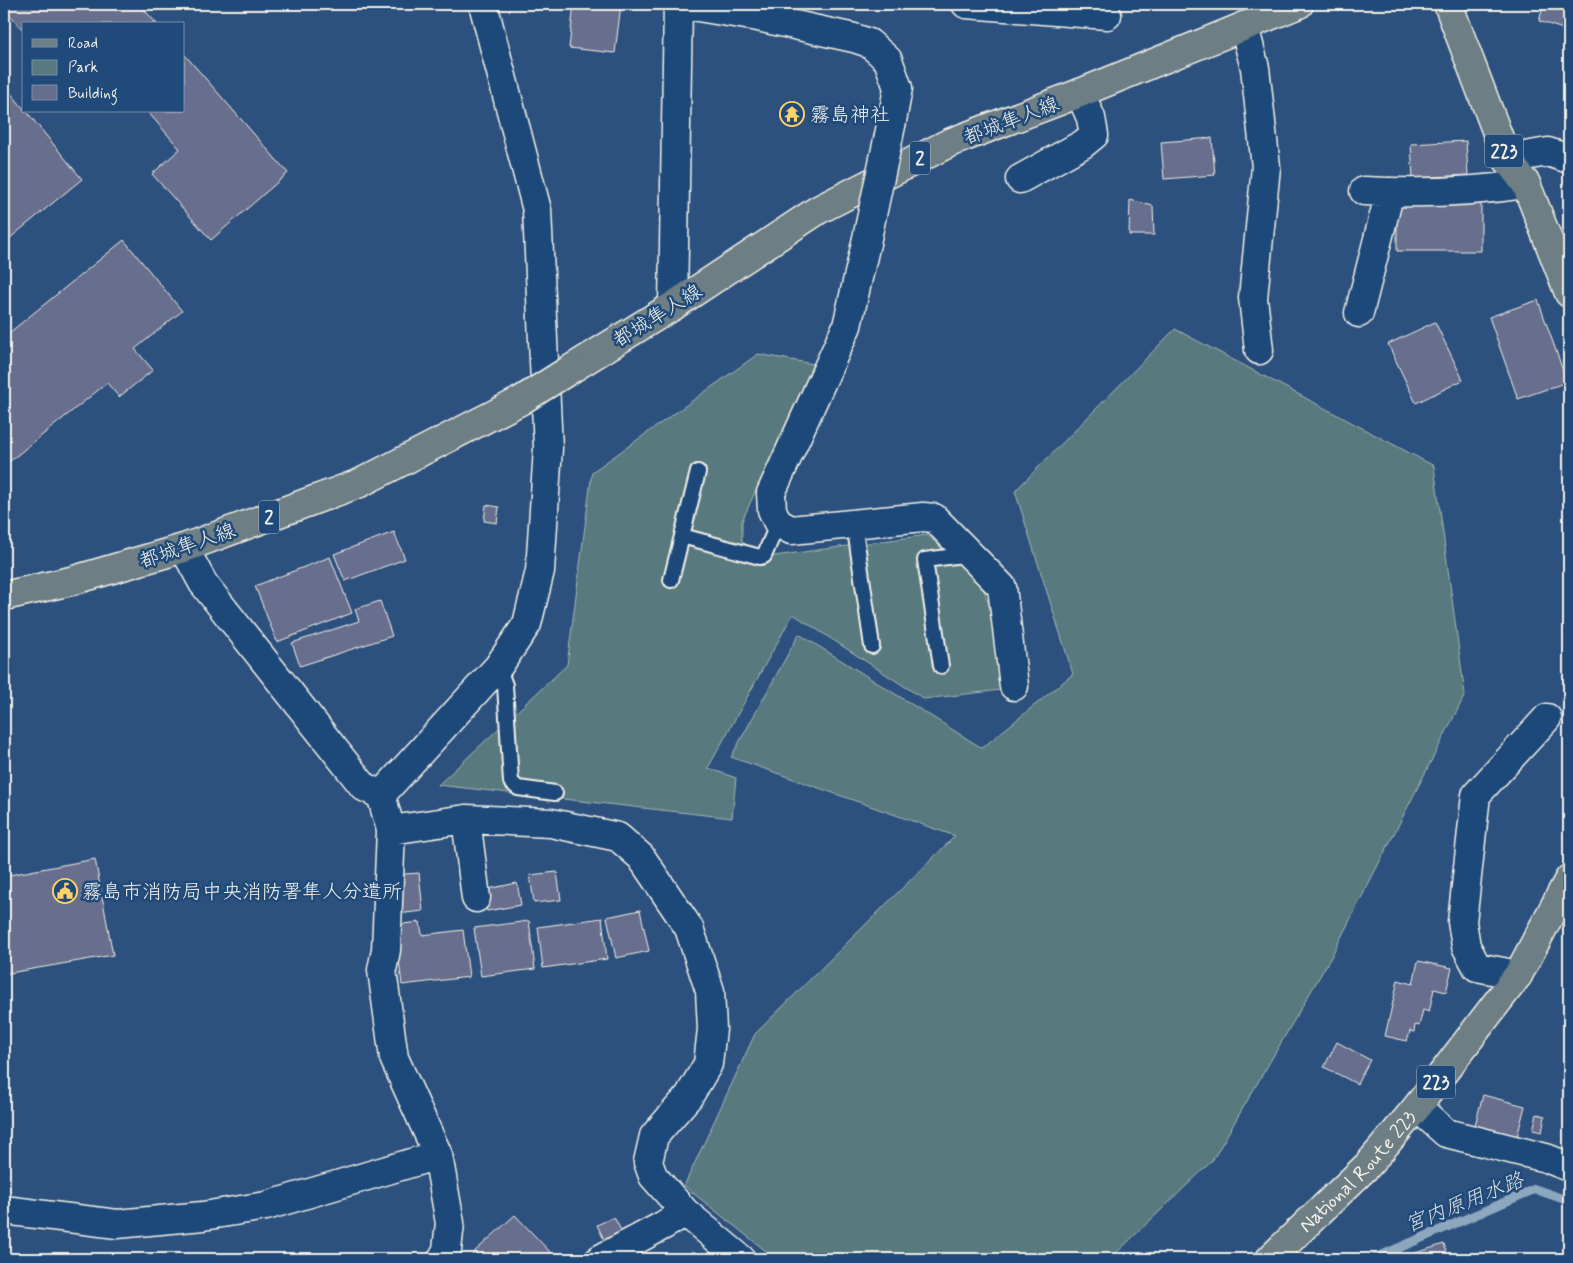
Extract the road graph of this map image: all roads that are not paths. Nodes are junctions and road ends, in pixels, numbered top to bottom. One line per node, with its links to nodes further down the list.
1 (483, 4): 27 (street)
2 (679, 4): 14 (street); 18 (street, bridge)
3 (966, 4): 6 (street)
4 (1299, 4): 7 (main road, 都城隼人線 / 2)
5 (1448, 4): 9 (main road, 223)
6 (1107, 15)
7 (1244, 26): 8 (main road, 都城隼人線 / 2); 16 (street)
8 (1080, 93): 11 (street); 14 (main road, 都城隼人線 / 2)
9 (1507, 159): 10 (street); 12 (main road, 223)
10 (1569, 159)
11 (1020, 179)
12 (1526, 184): 13 (main road, 223); 15 (street)
13 (1569, 293)
14 (673, 306): 21 (main road, 都城隼人線 / 2, bridge)
15 (1359, 313)
16 (1259, 350)
17 (698, 472): 20 (lane)
18 (778, 524): 19 (street); 20 (lane)
19 (854, 524): 22 (street); 25 (lane)
20 (682, 536): 23 (lane)
21 (184, 548): 24 (main road, 都城隼人線 / 2); 31 (street)
22 (970, 554): 26 (lane); 28 (street)
23 (671, 580)
24 (4, 596)
25 (872, 646)
26 (941, 666)
27 (498, 667): 30 (lane); 31 (street)
28 (1014, 686)
29 (1547, 718): 36 (street)
30 (555, 793)
31 (381, 794): 33 (street)
32 (466, 819): 33 (street); 35 (street); 41 (street)
33 (391, 830): 38 (street)
34 (1569, 879): 36 (main road, National Route 223 / 223)
35 (476, 898)
36 (1518, 975): 37 (main road, National Route 223 / 223)
37 (1417, 1107): 39 (street); 45 (main road, National Route 223 / 223)
38 (438, 1155): 40 (street); 43 (street)
39 (1569, 1167)
40 (4, 1210)
41 (685, 1212): 42 (street); 44 (street)
42 (734, 1257)
43 (442, 1259)
44 (600, 1259)
45 (1270, 1259)

